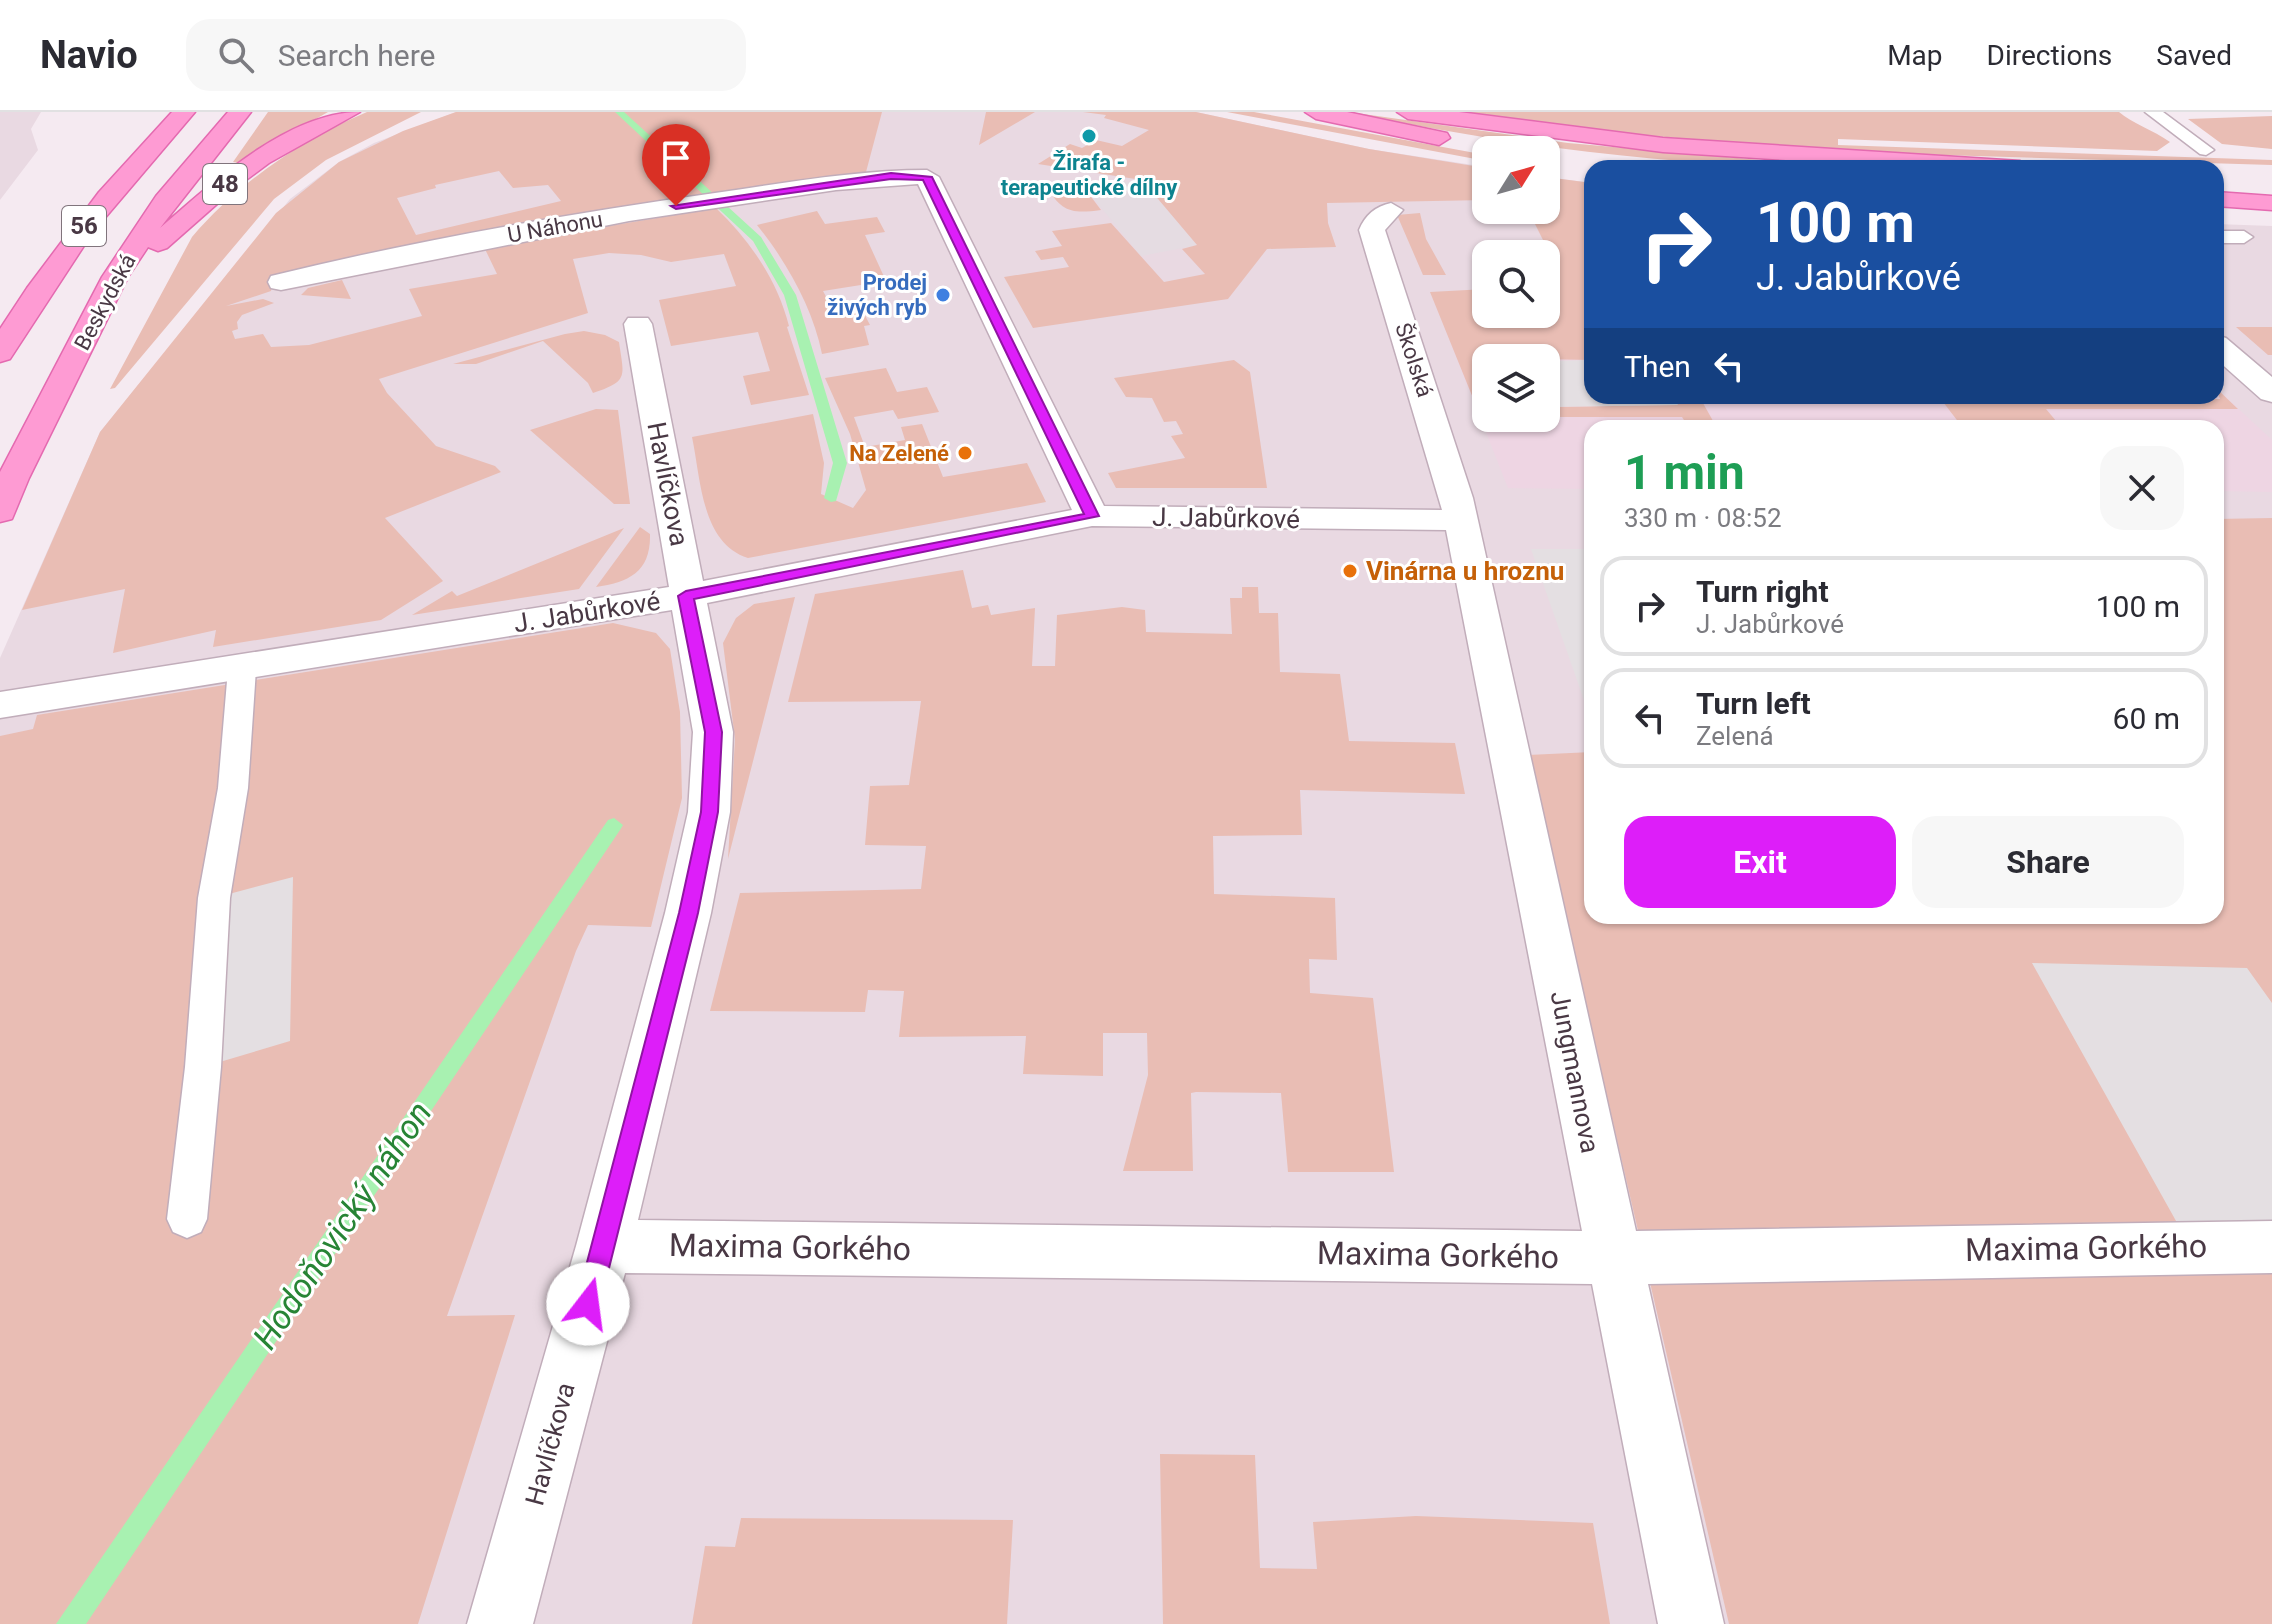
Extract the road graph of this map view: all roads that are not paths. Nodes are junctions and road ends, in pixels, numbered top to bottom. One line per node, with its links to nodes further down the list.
1 (184, 112): 19 (main road, 56)
2 (240, 112): 15 (main road, Beskydská / 56)
3 (349, 112): 15 (main road, 48)
4 (1316, 112): 7 (main road)
5 (1408, 112): 9 (main road)
6 (2153, 112): 8 (lane)
7 (1467, 143)
8 (2206, 150)
9 (1896, 160)
10 (2224, 199): 11 (main road)
11 (2272, 201)
12 (1391, 210): 23 (street, Školská)
13 (2224, 237): 14 (lane)
14 (2244, 237)
15 (115, 277): 21 (main road, Beskydská / 56)
16 (281, 282): 22 (street, U Náhonu)
17 (638, 324): 24 (street, Havlíčkova)
18 (2224, 351): 20 (street)
19 (0, 353)
20 (2272, 393)
21 (0, 512)
22 (1092, 516): 23 (street, J. Jabůrkové); 24 (street, J. Jabůrkové)
23 (1461, 520): 30 (street, Jungmannova)
24 (686, 596): 25 (street, J. Jabůrkové); 28 (street, Havlíčkova)
25 (242, 669): 26 (street, J. Jabůrkové); 27 (lane)
26 (0, 705)
27 (187, 1219)
28 (604, 1246): 30 (street, Maxima Gorkého); 31 (street, Havlíčkova)
29 (2272, 1247): 30 (street, Maxima Gorkého)
30 (1612, 1258): 32 (street, Jungmannova)
31 (500, 1624)
32 (1691, 1624)

